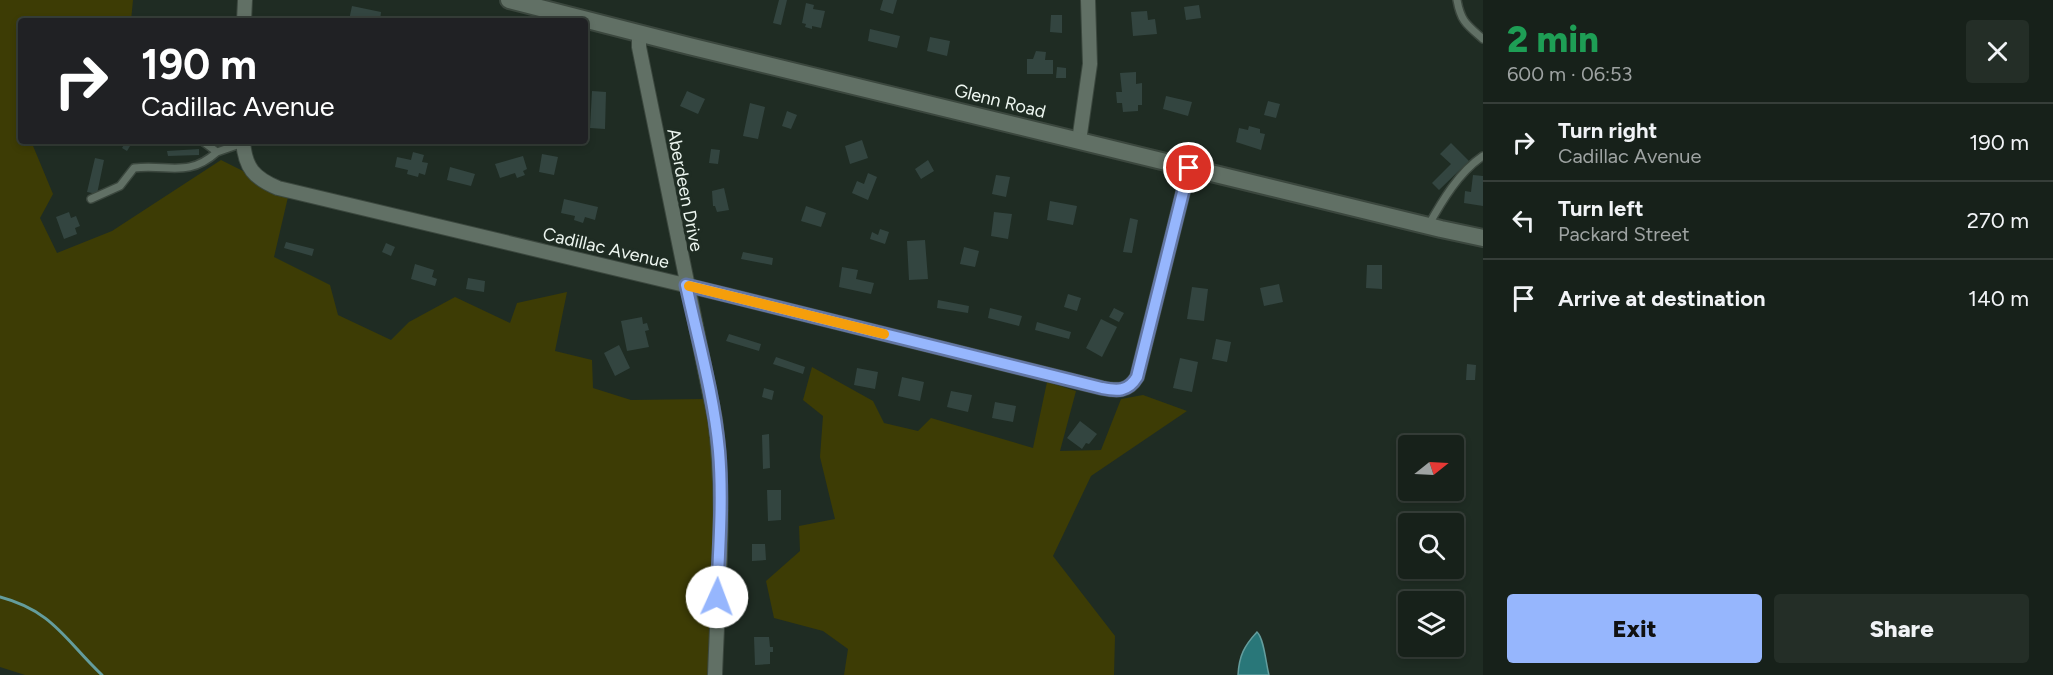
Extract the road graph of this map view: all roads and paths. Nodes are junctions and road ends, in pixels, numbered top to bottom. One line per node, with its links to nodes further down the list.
1 (245, 0): 6 (street)
2 (509, 0): 5 (street, Glenn Road)
3 (1088, 0): 11 (street)
4 (1458, 0): 10 (lane)
5 (541, 4): 7 (street, Glenn Road)
6 (244, 18)
7 (587, 18)
8 (588, 18): 9 (street, Glenn Road)
9 (639, 34): 11 (street, Glenn Road); 21 (street, Aberdeen Drive)
10 (1483, 39)
11 (1079, 141): 17 (street, Glenn Road)
12 (206, 144): 15 (lane)
13 (238, 144): 15 (lane)
14 (243, 144): 21 (street, Cadillac Avenue)
15 (217, 152): 18 (lane)
16 (1483, 156): 19 (lane)
17 (1189, 168): 19 (street, Glenn Road); 21 (street, Cadillac Avenue)
18 (91, 199)
19 (1428, 226): 20 (street, Glenn Road)
20 (1483, 238)
21 (686, 285): 22 (street, Aberdeen Drive)
22 (715, 675)

